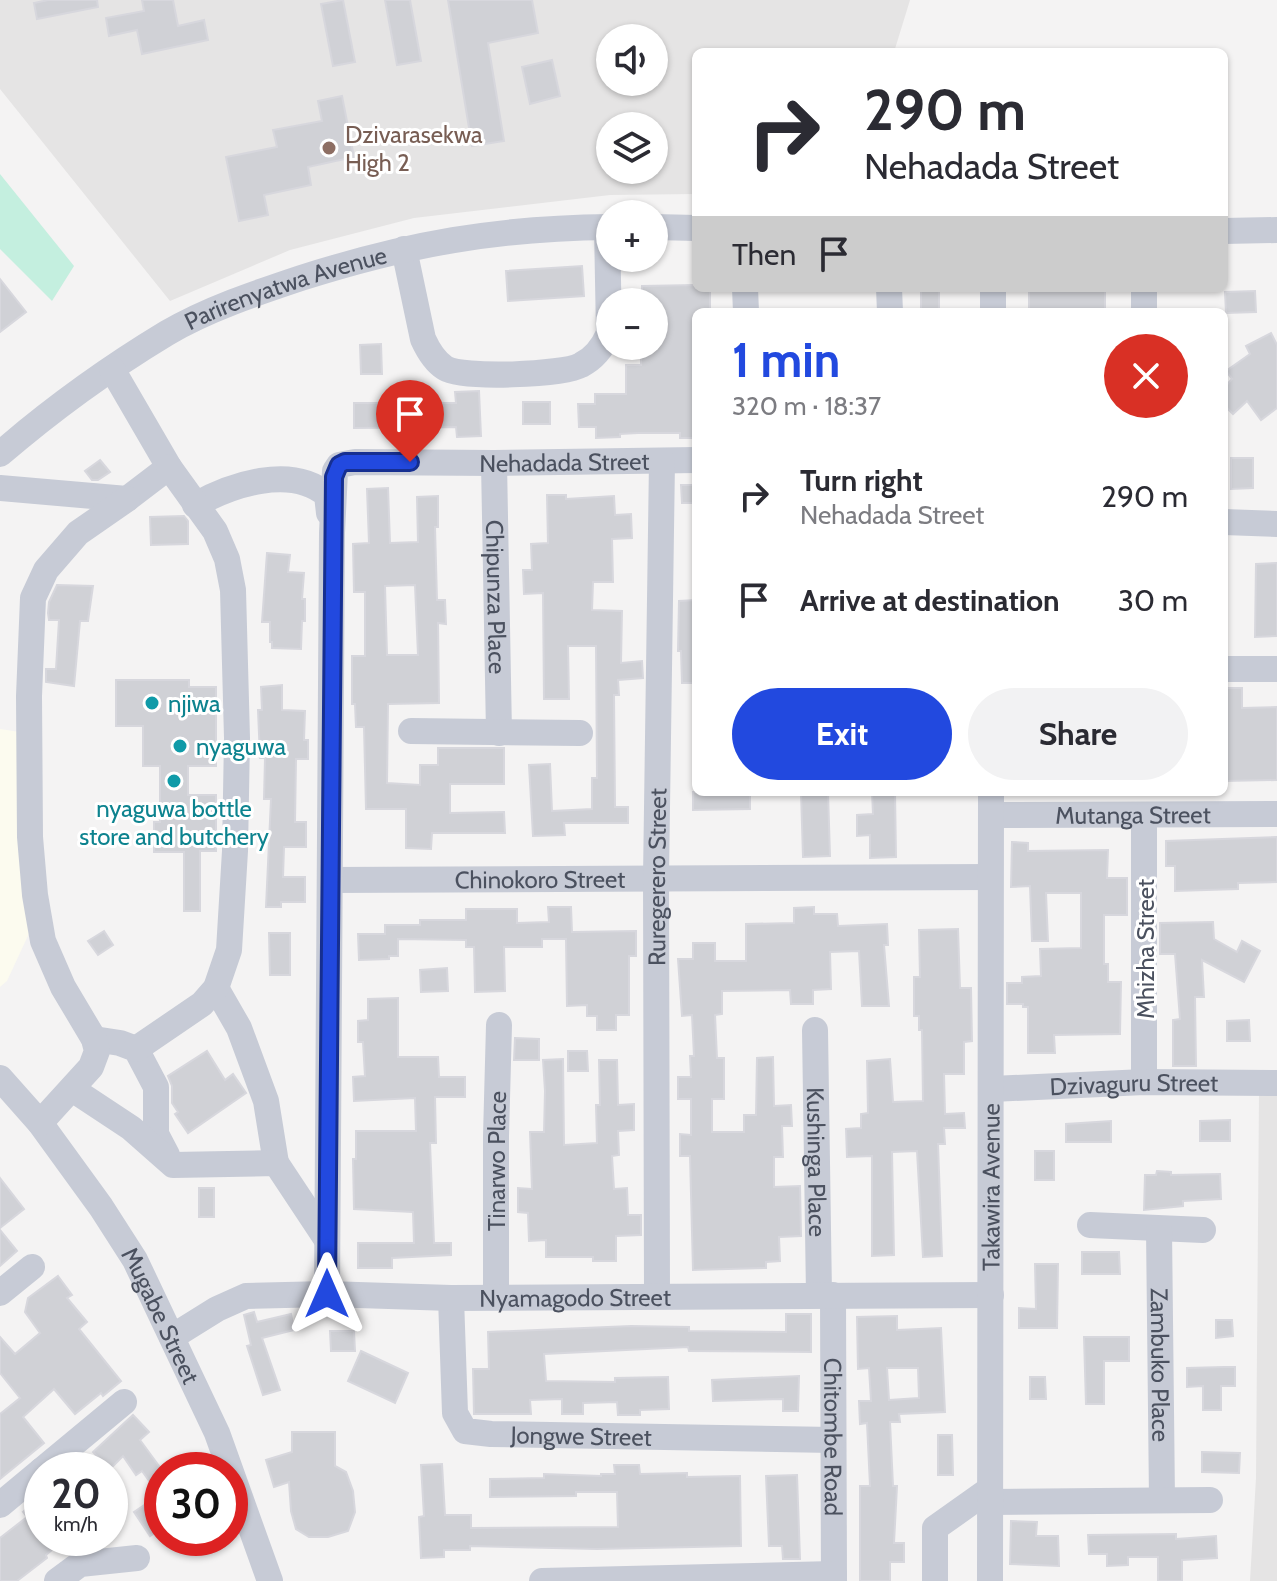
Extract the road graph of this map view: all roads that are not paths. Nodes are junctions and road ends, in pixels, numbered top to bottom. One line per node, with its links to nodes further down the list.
1 (596, 227): 6 (street, Parirenyatwa Avenue)
2 (668, 227): 3 (street)
3 (692, 228)
4 (1277, 230): 5 (street)
5 (1228, 231)
6 (404, 249): 7 (street); 8 (street, Parirenyatwa Avenue)
7 (608, 272)
8 (112, 369): 9 (street, Parirenyatwa Avenue); 13 (street)
9 (0, 454)
10 (692, 460): 11 (street, Nehadada Street)
11 (662, 461): 12 (street, Nehadada Street); 28 (street, Ruregerero Street)
12 (494, 463): 19 (street, Nehadada Street); 23 (street, Chipunza Place)
13 (169, 467): 15 (street); 16 (street)
14 (0, 488): 15 (street)
15 (127, 499): 34 (street)
16 (195, 505): 19 (street); 31 (street)
17 (1228, 522): 18 (street)
18 (1277, 524)
19 (332, 533): 30 (street)
20 (1228, 669): 21 (street)
21 (1277, 669)
22 (411, 731): 23 (street)
23 (499, 733): 24 (street)
24 (580, 733)
25 (991, 803): 27 (street, Mutanga Street); 29 (street, Takawira Avenue)
26 (1277, 814): 27 (street, Mutanga Street)
27 (1144, 815): 37 (street, Mhizha Street)
28 (656, 877): 29 (street, Chinokoro Street); 30 (street, Chinokoro Street); 51 (street, Ruregerero Street)
29 (990, 877): 40 (street, Takawira Avenue)
30 (330, 880): 47 (street)
31 (216, 988): 35 (street); 42 (street)
32 (499, 1025): 54 (street, Tinarwo Place)
33 (815, 1030): 52 (street, Kushinga Place)
34 (94, 1039): 35 (street); 39 (street)
35 (136, 1049): 43 (street)
36 (0, 1078): 41 (street, Mugabe Street)
37 (1144, 1082): 38 (street, Dzivaguru Street); 40 (street, Dzivaguru Street)
38 (1277, 1083)
39 (72, 1089): 41 (street); 43 (street)
40 (992, 1089): 53 (street, Takawira Avenue)
41 (40, 1123): 56 (street, Mugabe Street)
42 (276, 1163): 43 (street); 47 (street)
43 (173, 1165)
44 (1090, 1225): 45 (street)
45 (1159, 1229): 46 (street); 62 (street, Zambuko Place)
46 (1203, 1230)
47 (327, 1240): 50 (street)
48 (32, 1267): 49 (street)
49 (0, 1293)
50 (327, 1294): 55 (street, Nyamagodo Street); 56 (street, Nyamagodo Street)
51 (657, 1295): 52 (street, Nyamagodo Street); 54 (street, Nyamagodo Street)
52 (826, 1295): 53 (street, Nyamagodo Street); 58 (street, Chitombe Road)
53 (991, 1295): 61 (street, Takawira Avenue)
54 (496, 1297): 55 (street, Nyamagodo Street)
55 (451, 1298): 58 (street, Jongwe Street)
56 (172, 1337): 68 (street, Mugabe Street)
57 (124, 1402): 59 (street)
58 (833, 1440): 66 (street, Chitombe Road)
59 (64, 1452)
60 (24, 1485): 64 (street)
61 (990, 1495): 62 (street); 70 (street); 71 (street, Takawira Avenue)
62 (1162, 1500): 63 (street)
63 (1210, 1500)
64 (0, 1505)
65 (137, 1558): 67 (street)
66 (834, 1577): 69 (street)
67 (57, 1581)
68 (270, 1581)
69 (542, 1581)
70 (935, 1581)
71 (990, 1581)

